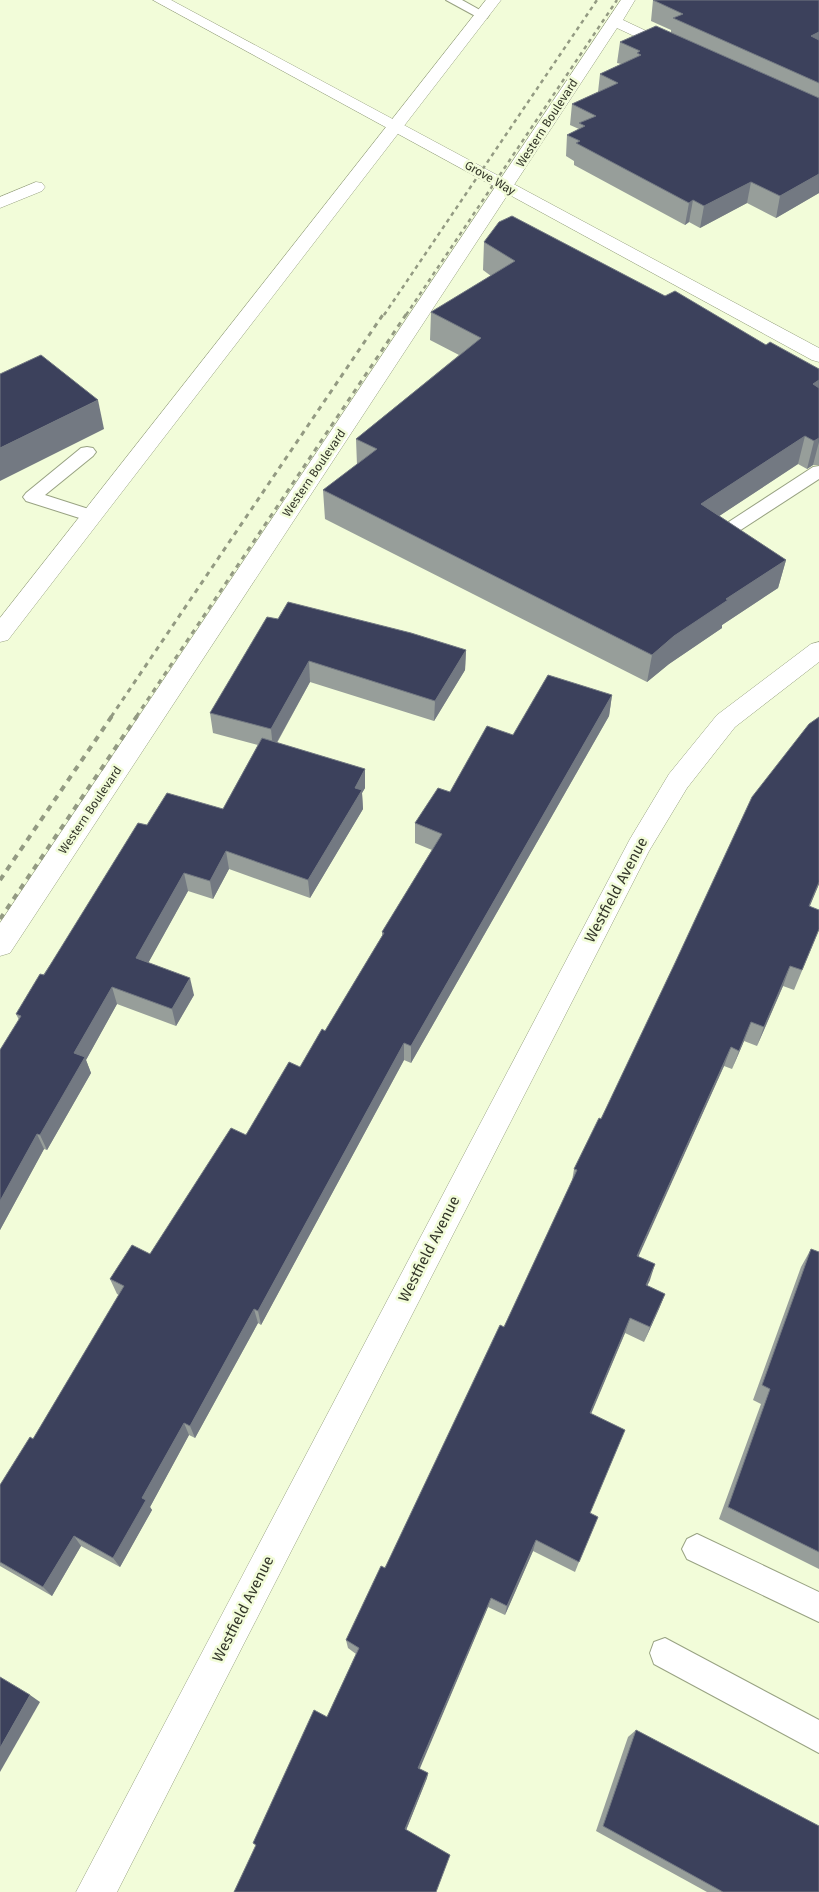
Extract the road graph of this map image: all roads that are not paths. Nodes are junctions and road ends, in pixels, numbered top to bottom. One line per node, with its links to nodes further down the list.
1 (160, 0): 8 (street, Grove Way)
2 (452, 0): 5 (lane)
3 (494, 0): 5 (street)
4 (628, 0): 6 (street, Western Boulevard)
5 (483, 15): 8 (street)
6 (613, 21): 7 (street); 10 (street, Western Boulevard)
7 (688, 56)
8 (396, 128): 10 (street, Grove Way); 15 (street)
9 (36, 187): 11 (street)
10 (505, 187): 12 (street, Grove Way); 19 (street, Western Boulevard)
11 (0, 203)
12 (819, 356)
13 (87, 452): 15 (lane)
14 (819, 471): 16 (lane)
15 (92, 516): 17 (street)
16 (730, 529)
17 (0, 634)
18 (819, 650): 24 (street, Westfield Avenue)
19 (0, 945)
20 (697, 1549): 21 (lane)
21 (819, 1607)
22 (665, 1653): 23 (lane)
23 (819, 1737)
24 (96, 1892)

